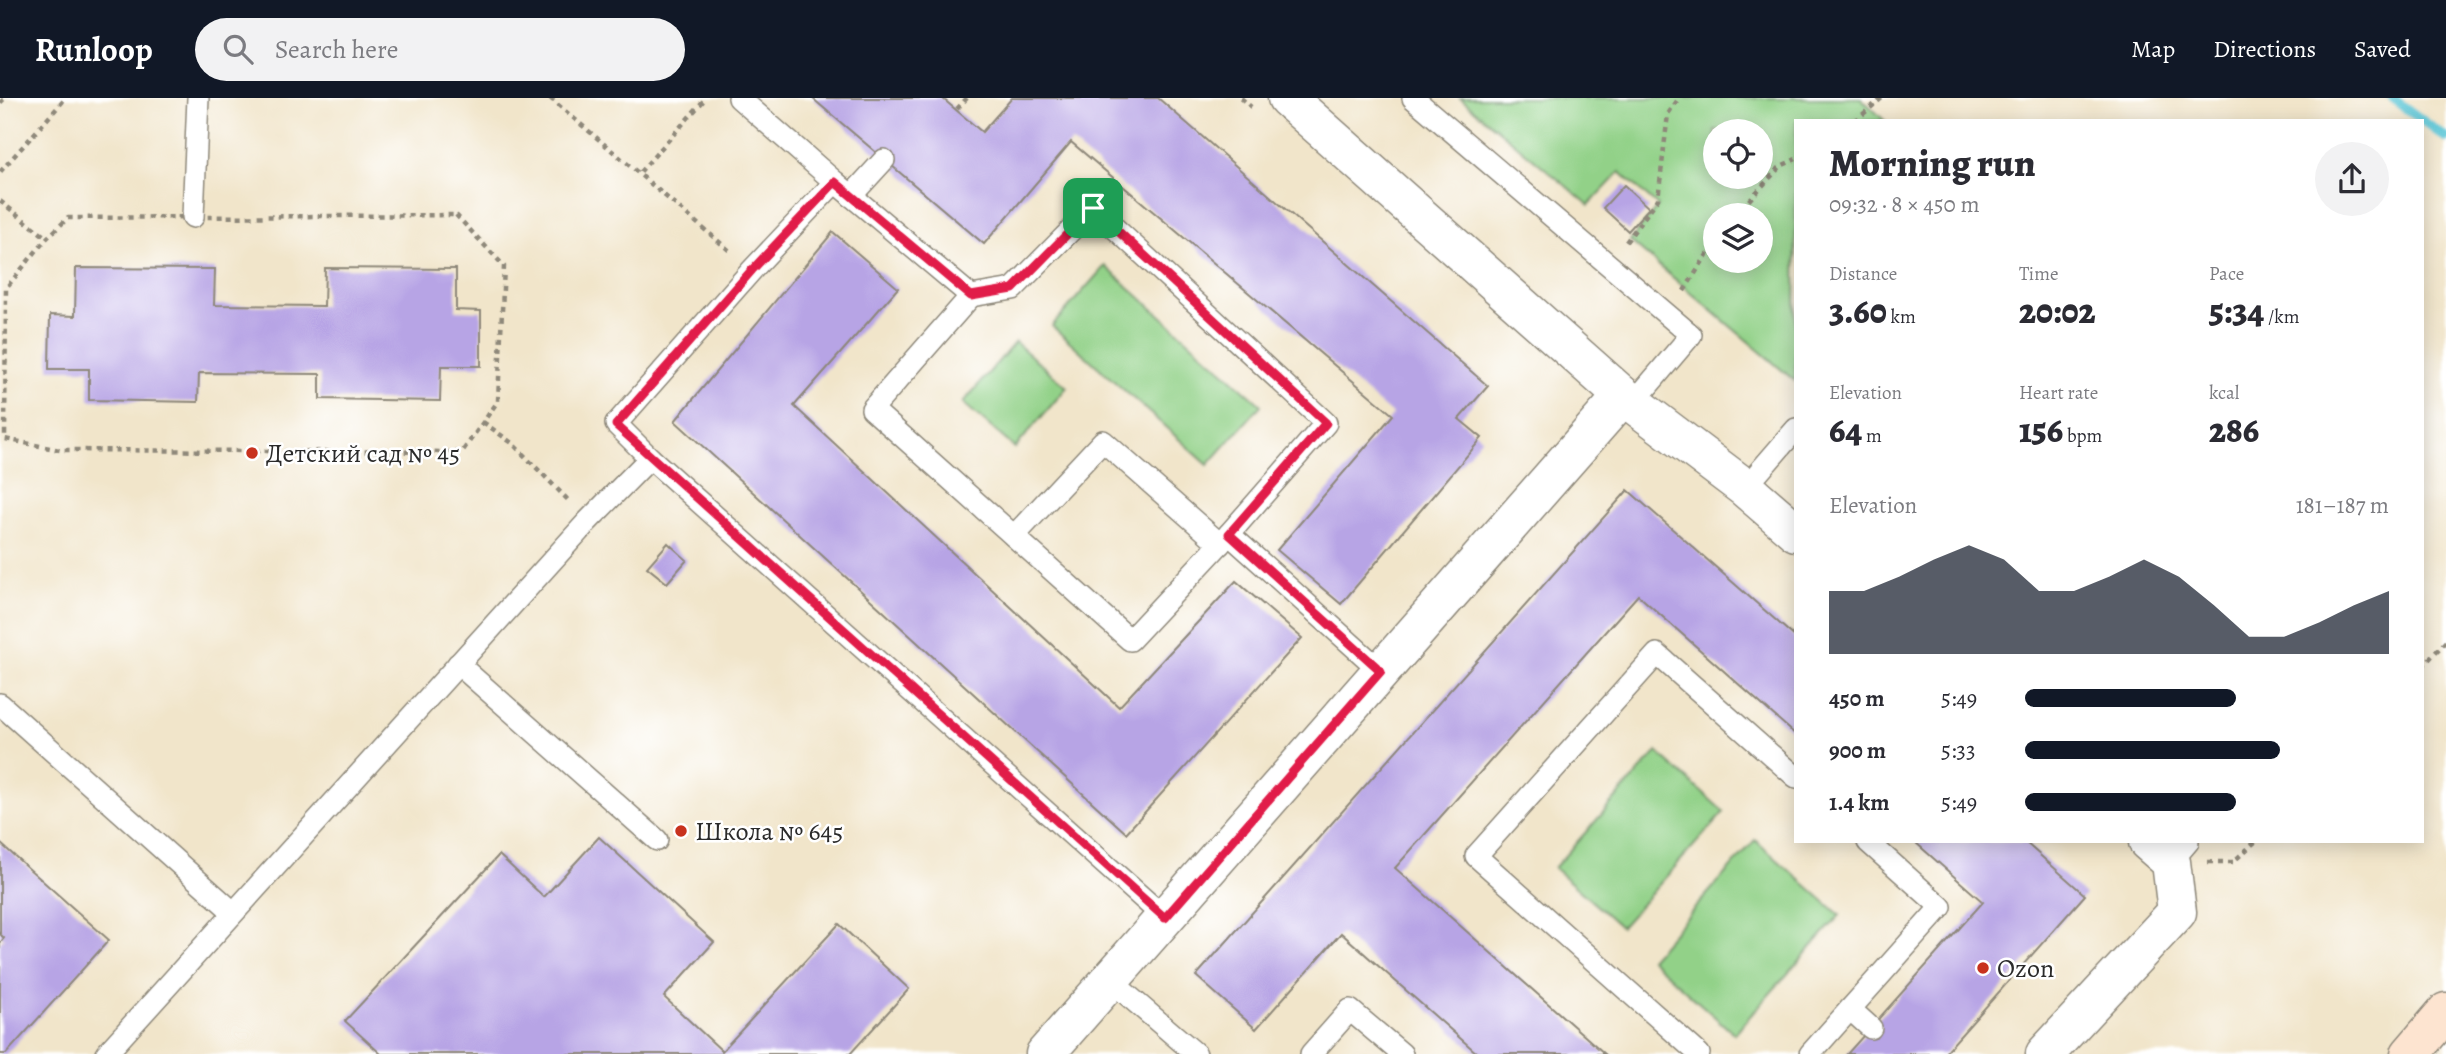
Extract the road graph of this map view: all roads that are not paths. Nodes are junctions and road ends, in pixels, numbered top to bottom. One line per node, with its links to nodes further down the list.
1 (198, 98): 7 (lane)
2 (739, 98): 6 (lane)
3 (1413, 98): 9 (lane)
4 (1269, 103): 9 (street)
5 (884, 160): 6 (lane)
6 (843, 189): 8 (lane); 11 (lane)
7 (193, 217)
8 (971, 296): 14 (lane); 15 (lane)
9 (1629, 399): 12 (street); 17 (street)
10 (1794, 431): 12 (lane)
11 (650, 458): 16 (lane); 24 (lane)
12 (1745, 488): 13 (street)
13 (1794, 530)
14 (1014, 536): 15 (lane); 15 (lane)
15 (1224, 539): 17 (lane)
16 (458, 664): 20 (lane); 23 (lane)
17 (1381, 671): 24 (street)
18 (0, 704): 23 (lane)
19 (1794, 775): 34 (lane)
20 (657, 840)
21 (1869, 843): 26 (lane)
22 (2169, 848): 36 (street)
23 (233, 912): 29 (lane)
24 (1165, 918): 25 (street)
25 (1110, 981): 30 (street); 31 (lane)
26 (1850, 1009): 28 (lane); 35 (lane)
27 (2446, 1012): 37 (main road)
28 (1871, 1028)
29 (106, 1054)
30 (1045, 1054)
31 (1196, 1054)
32 (1311, 1054): 33 (lane)
33 (1402, 1054)
34 (1699, 1054)
35 (1810, 1054)
36 (2045, 1054)
37 (2410, 1054)

